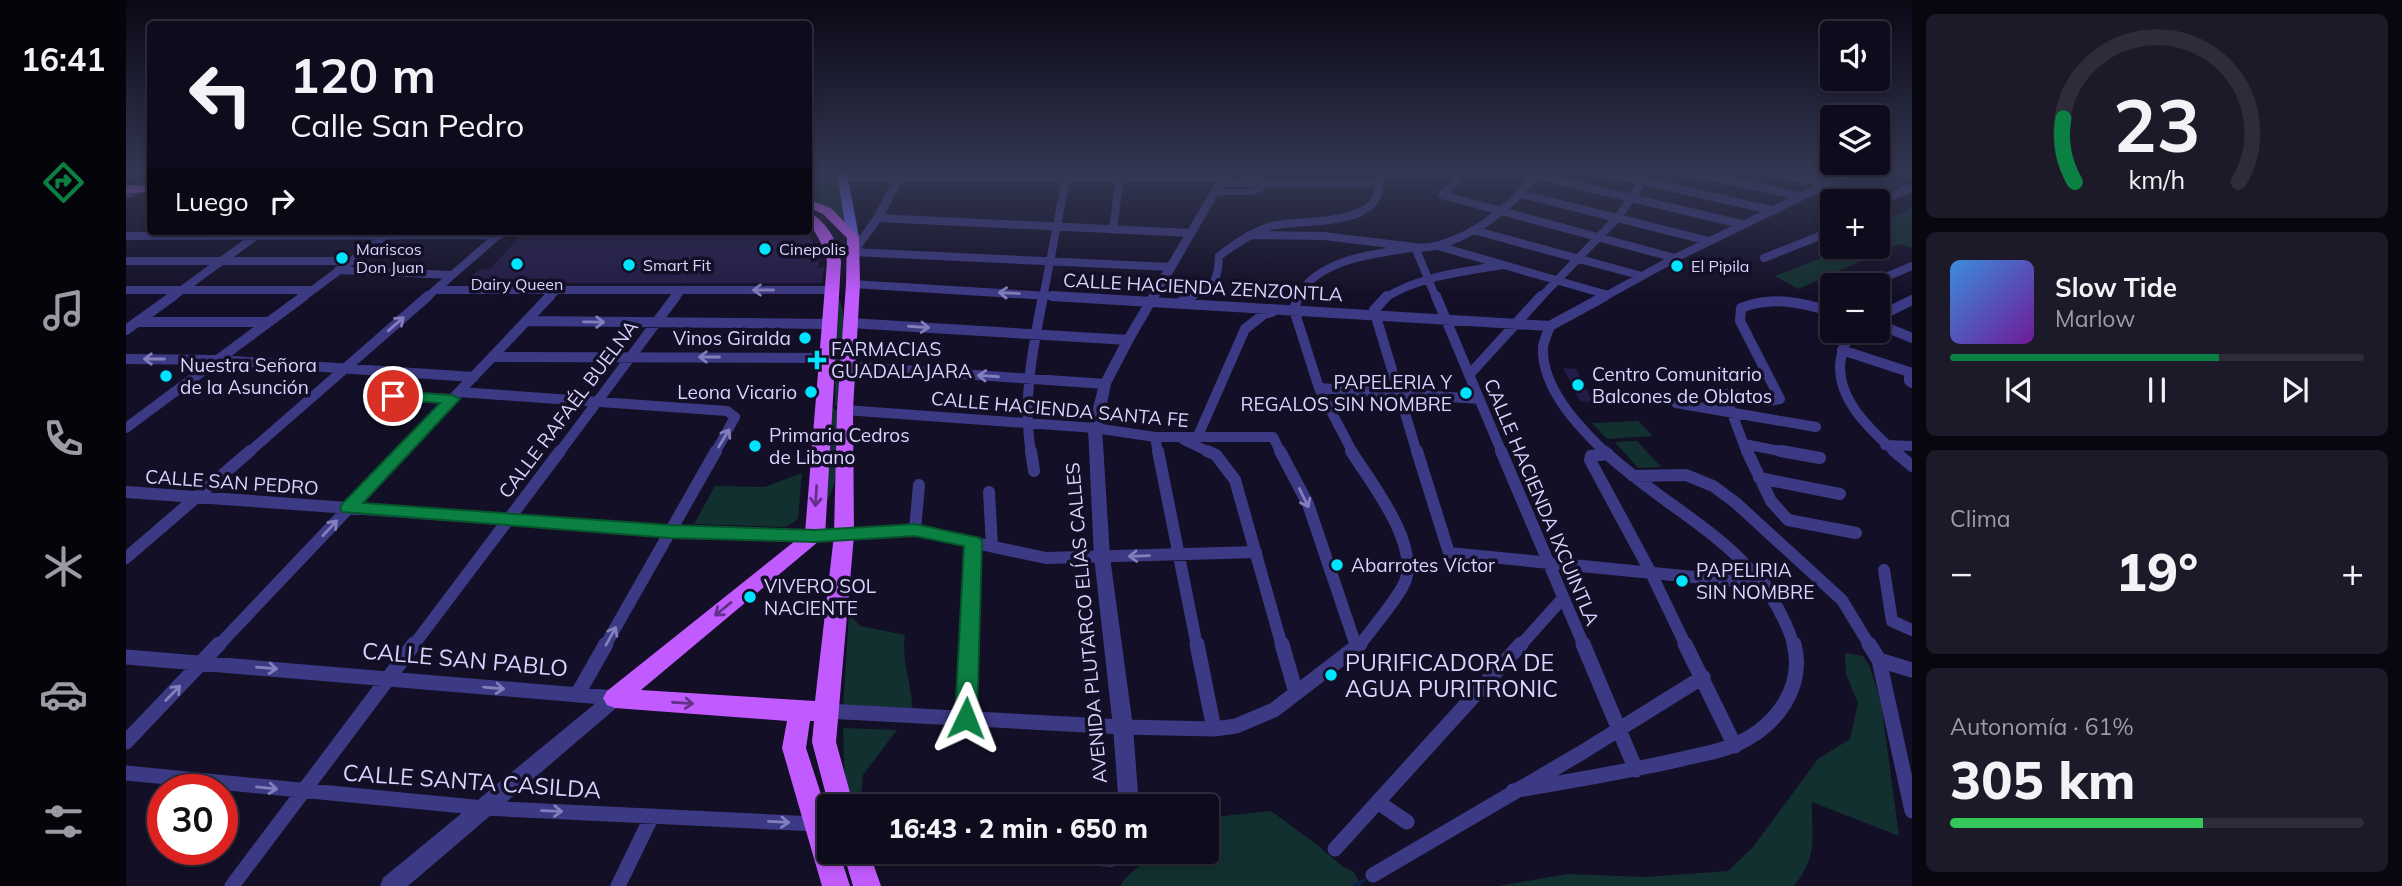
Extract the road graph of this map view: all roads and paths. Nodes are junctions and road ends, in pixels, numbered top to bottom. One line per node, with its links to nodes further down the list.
1 (831, 214): 30 (main road)
2 (852, 214): 30 (main road)
3 (880, 214): 14 (street)
4 (1059, 214): 18 (street)
5 (1115, 214): 19 (street)
6 (1202, 214): 21 (street, AVENIDA PLUTARCO ELÍAS CALLES)
7 (1354, 214): 26 (street)
8 (1494, 214): 20 (street)
9 (1512, 214): 29 (street)
10 (1603, 214): 15 (street)
11 (1621, 214): 15 (street)
12 (1701, 214): 17 (street)
13 (1762, 214): 17 (street)
14 (878, 218): 18 (street); 30 (street)
15 (1618, 218): 29 (street); 31 (street)
16 (812, 220): 30 (main road); 56 (main road)
17 (1741, 224): 31 (street)
18 (1056, 227): 19 (street); 37 (street)
19 (1113, 230): 21 (street)
20 (1473, 230): 32 (street); 34 (street)
21 (1191, 233): 43 (street, AVENIDA PLUTARCO ELÍAS CALLES)
22 (170, 235): 28 (street)
23 (256, 235): 39 (street)
24 (386, 235): 40 (street)
25 (499, 235): 45 (street)
26 (1249, 235): 33 (street); 61 (street)
27 (1820, 235): 36 (street)
28 (126, 236)
29 (1600, 237): 34 (street); 35 (street)
30 (858, 240): 37 (street); 57 (main road)
31 (1709, 241): 35 (street)
32 (1438, 246): 33 (street); 41 (street)
33 (1415, 247): 48 (street, CALLE HACIENDA IXCUINTLA); 65 (street)
34 (1579, 258): 47 (street); 49 (street)
35 (1675, 258): 47 (street)
36 (1763, 258)
37 (1050, 260): 43 (street); 58 (street)
38 (126, 261): 39 (street)
39 (221, 261): 40 (street); 51 (street)
40 (351, 261): 44 (street)
41 (1502, 265): 48 (street); 49 (street)
42 (1912, 266): 46 (street)
43 (1171, 267): 60 (street, AVENIDA PLUTARCO ELÍAS CALLES)
44 (338, 270): 45 (street); 52 (street)
45 (453, 275): 53 (street)
46 (1890, 275)
47 (1642, 276): 59 (street)
48 (1429, 280): 67 (street); 68 (street, CALLE HACIENDA IXCUINTLA)
49 (1555, 281): 59 (street); 76 (street)
50 (126, 290): 51 (street)
51 (182, 290): 52 (street); 71 (street)
52 (311, 290): 72 (street)
53 (435, 290): 54 (street); 92 (street, one-way to 53)
54 (556, 290): 55 (street); 69 (street)
55 (681, 290): 56 (street, one-way to 55); 73 (street, CALLE RAFAÉL BUELNA)
56 (832, 290): 57 (main road); 75 (main road)
57 (853, 292): 58 (street, CALLE HACIENDA ZENZONTLA, one-way to 57); 74 (main road)
58 (1043, 295): 60 (street, CALLE HACIENDA ZENZONTLA); 80 (street)
59 (1608, 295): 79 (street)
60 (1151, 301): 61 (street, CALLE HACIENDA ZENZONTLA); 82 (street, AVENIDA PLUTARCO ELÍAS CALLES)
61 (1179, 303): 64 (street, CALLE HACIENDA ZENZONTLA)
62 (1909, 304): 66 (street)
63 (1820, 308): 107 (street)
64 (1279, 310): 65 (street, CALLE HACIENDA ZENZONTLA); 114 (street)
65 (1294, 310): 67 (street, CALLE HACIENDA ZENZONTLA); 99 (street)
66 (1890, 310)
67 (1374, 314): 68 (street, CALLE HACIENDA ZENZONTLA); 100 (street)
68 (1446, 319): 76 (street, CALLE HACIENDA ZENZONTLA); 94 (street, CALLE HACIENDA IXCUINTLA)
69 (526, 321): 73 (street, one-way to 73); 85 (street)
70 (126, 322): 71 (street)
71 (137, 322): 72 (street); 78 (street)
72 (268, 322): 88 (street)
73 (657, 323): 75 (street); 86 (street, CALLE RAFAÉL BUELNA)
74 (850, 323): 80 (street, one-way to 80); 91 (main road)
75 (828, 324): 90 (main road)
76 (1514, 324): 79 (street, CALLE HACIENDA ZENZONTLA); 94 (street)
77 (1890, 329): 81 (street)
78 (126, 330)
79 (1547, 331): 118 (street)
80 (1035, 334): 82 (street); 96 (street)
81 (1912, 338)
82 (1128, 340): 98 (street, AVENIDA PLUTARCO ELÍAS CALLES)
83 (1845, 343): 84 (street)
84 (1842, 350): 93 (street); 116 (street)
85 (492, 357): 86 (street); 95 (street)
86 (631, 357): 90 (street, one-way to 86); 104 (street, CALLE RAFAÉL BUELNA)
87 (126, 359): 88 (street, one-way to 87)
88 (218, 360): 92 (street); 110 (street)
89 (1911, 360): 93 (street)
90 (826, 361): 106 (main road); 135 (main road, one-way to 135)
91 (848, 366): 96 (street, one-way to 91); 106 (main road)
92 (344, 369): 95 (street); 128 (street)
93 (1909, 372): 97 (street)
94 (1469, 375): 103 (street, CALLE HACIENDA IXCUINTLA)
95 (474, 377): 102 (street)
96 (1027, 378): 98 (street); 108 (street)
97 (1912, 383)
98 (1105, 384): 111 (street, AVENIDA PLUTARCO ELÍAS CALLES)
99 (1319, 388): 100 (street); 148 (street)
100 (1397, 392): 103 (street); 142 (street)
101 (393, 396): 102 (street)
102 (456, 396): 104 (street); 129 (street)
103 (1479, 399): 142 (street, CALLE HACIENDA IXCUINTLA)
104 (597, 402): 130 (street, CALLE RAFAÉL BUELNA); 132 (street, one-way to 104)
105 (1676, 403): 107 (street)
106 (845, 410): 108 (street, CALLE HACIENDA SANTA FE); 134 (main road)
107 (1730, 412): 109 (street); 115 (street)
108 (1026, 423): 111 (street, CALLE HACIENDA SANTA FE); 121 (street)
109 (1816, 427)
110 (126, 428)
111 (1095, 428): 112 (street, CALLE HACIENDA SANTA FE); 140 (street, AVENIDA PLUTARCO ELÍAS CALLES)
112 (1155, 437): 113 (street, CALLE HACIENDA SANTA FE); 139 (street)
113 (1181, 438): 114 (street, CALLE HACIENDA SANTA FE); 138 (street)
114 (1197, 438): 148 (street, CALLE HACIENDA SANTA FE, one-way to 148)
115 (1744, 444): 119 (street); 123 (street)
116 (1885, 444): 117 (street); 120 (street)
117 (1912, 446)
118 (1608, 454): 122 (street); 144 (street)
119 (1820, 458)
120 (1912, 466)
121 (1034, 471)
122 (1633, 477): 145 (street); 150 (street)
123 (1759, 478): 127 (street); 133 (street)
124 (919, 485): 131 (street)
125 (126, 492): 128 (street, CALLE SAN PEDRO)
126 (989, 492): 137 (street)
127 (1840, 494)
128 (197, 497): 129 (street, CALLE SAN PEDRO); 141 (street)
129 (349, 508): 130 (street, CALLE SAN PEDRO); 151 (street, one-way to 129)
130 (509, 520): 132 (street, CALLE SAN PEDRO); 154 (street, CALLE RAFAÉL BUELNA)
131 (915, 530): 134 (street, CALLE SAN PEDRO); 136 (street, CALLE SAN PEDRO)
132 (670, 531): 135 (street, CALLE SAN PEDRO); 156 (street, one-way to 132)
133 (1856, 533)
134 (844, 535): 135 (street, CALLE SAN PEDRO); 158 (main road)
135 (815, 536): 157 (main road, one-way to 157)
136 (973, 542): 137 (street, CALLE SAN PEDRO); 160 (street)
137 (992, 546): 140 (street, CALLE SAN PEDRO)
138 (1256, 552): 139 (street, CALLE SAN PEDRO); 155 (street)
139 (1179, 555): 140 (street, CALLE SAN PEDRO, one-way to 140); 162 (street)
140 (1102, 557): 161 (street, AVENIDA PLUTARCO ELÍAS CALLES)
141 (126, 558)
142 (1549, 563): 144 (street); 146 (street, CALLE HACIENDA IXCUINTLA)
143 (1884, 570): 147 (street)
144 (1651, 573): 145 (street); 153 (street)
145 (1765, 584): 165 (street)
146 (1563, 598): 163 (street, CALLE HACIENDA IXCUINTLA); 172 (street)
147 (1912, 630)
148 (1357, 648): 155 (street)
149 (126, 657): 151 (street, CALLE SAN PABLO)
150 (1879, 660): 152 (street); 174 (street)
151 (202, 663): 154 (street, CALLE SAN PABLO, one-way to 154); 164 (street, one-way to 151)
152 (1912, 670)
153 (1703, 677): 163 (street); 165 (street)
154 (390, 679): 156 (street, CALLE SAN PABLO, one-way to 156); 169 (street, CALLE RAFAÉL BUELNA)
155 (1296, 692): 162 (street)
156 (577, 695): 157 (street, CALLE SAN PABLO)
157 (615, 698): 159 (main road, CALLE SAN PABLO, one-way to 159); 173 (street)
158 (826, 711): 159 (main road, CALLE SAN PABLO); 160 (street); 170 (main road)
159 (800, 712): 177 (main road)
160 (966, 718): 161 (street)
161 (1123, 727): 162 (street); 171 (street, AVENIDA PLUTARCO ELÍAS CALLES)
162 (1214, 729)
163 (1620, 732): 166 (street, CALLE HACIENDA IXCUINTLA); 168 (street)
164 (126, 742)
165 (1735, 746): 166 (street)
166 (1636, 770): 168 (street)
167 (126, 773): 169 (street, CALLE SANTA CASILDA, one-way to 169)
168 (1513, 791): 180 (street)
169 (303, 792): 173 (street, CALLE SANTA CASILDA); 181 (street, CALLE RAFAÉL BUELNA)
170 (837, 794)
171 (1128, 794)
172 (1379, 803): 176 (street); 178 (street)
173 (484, 808): 175 (street, CALLE SANTA CASILDA, one-way to 175); 182 (street)
174 (1912, 811)
175 (652, 816): 177 (street, CALLE SANTA CASILDA, one-way to 177); 183 (street)
176 (1408, 822)
177 (816, 824): 184 (main road)
178 (1335, 849)
179 (860, 864): 185 (main road)
180 (1373, 874)
181 (232, 886)
182 (391, 886)
183 (618, 886)
184 (836, 886)
185 (867, 886)

